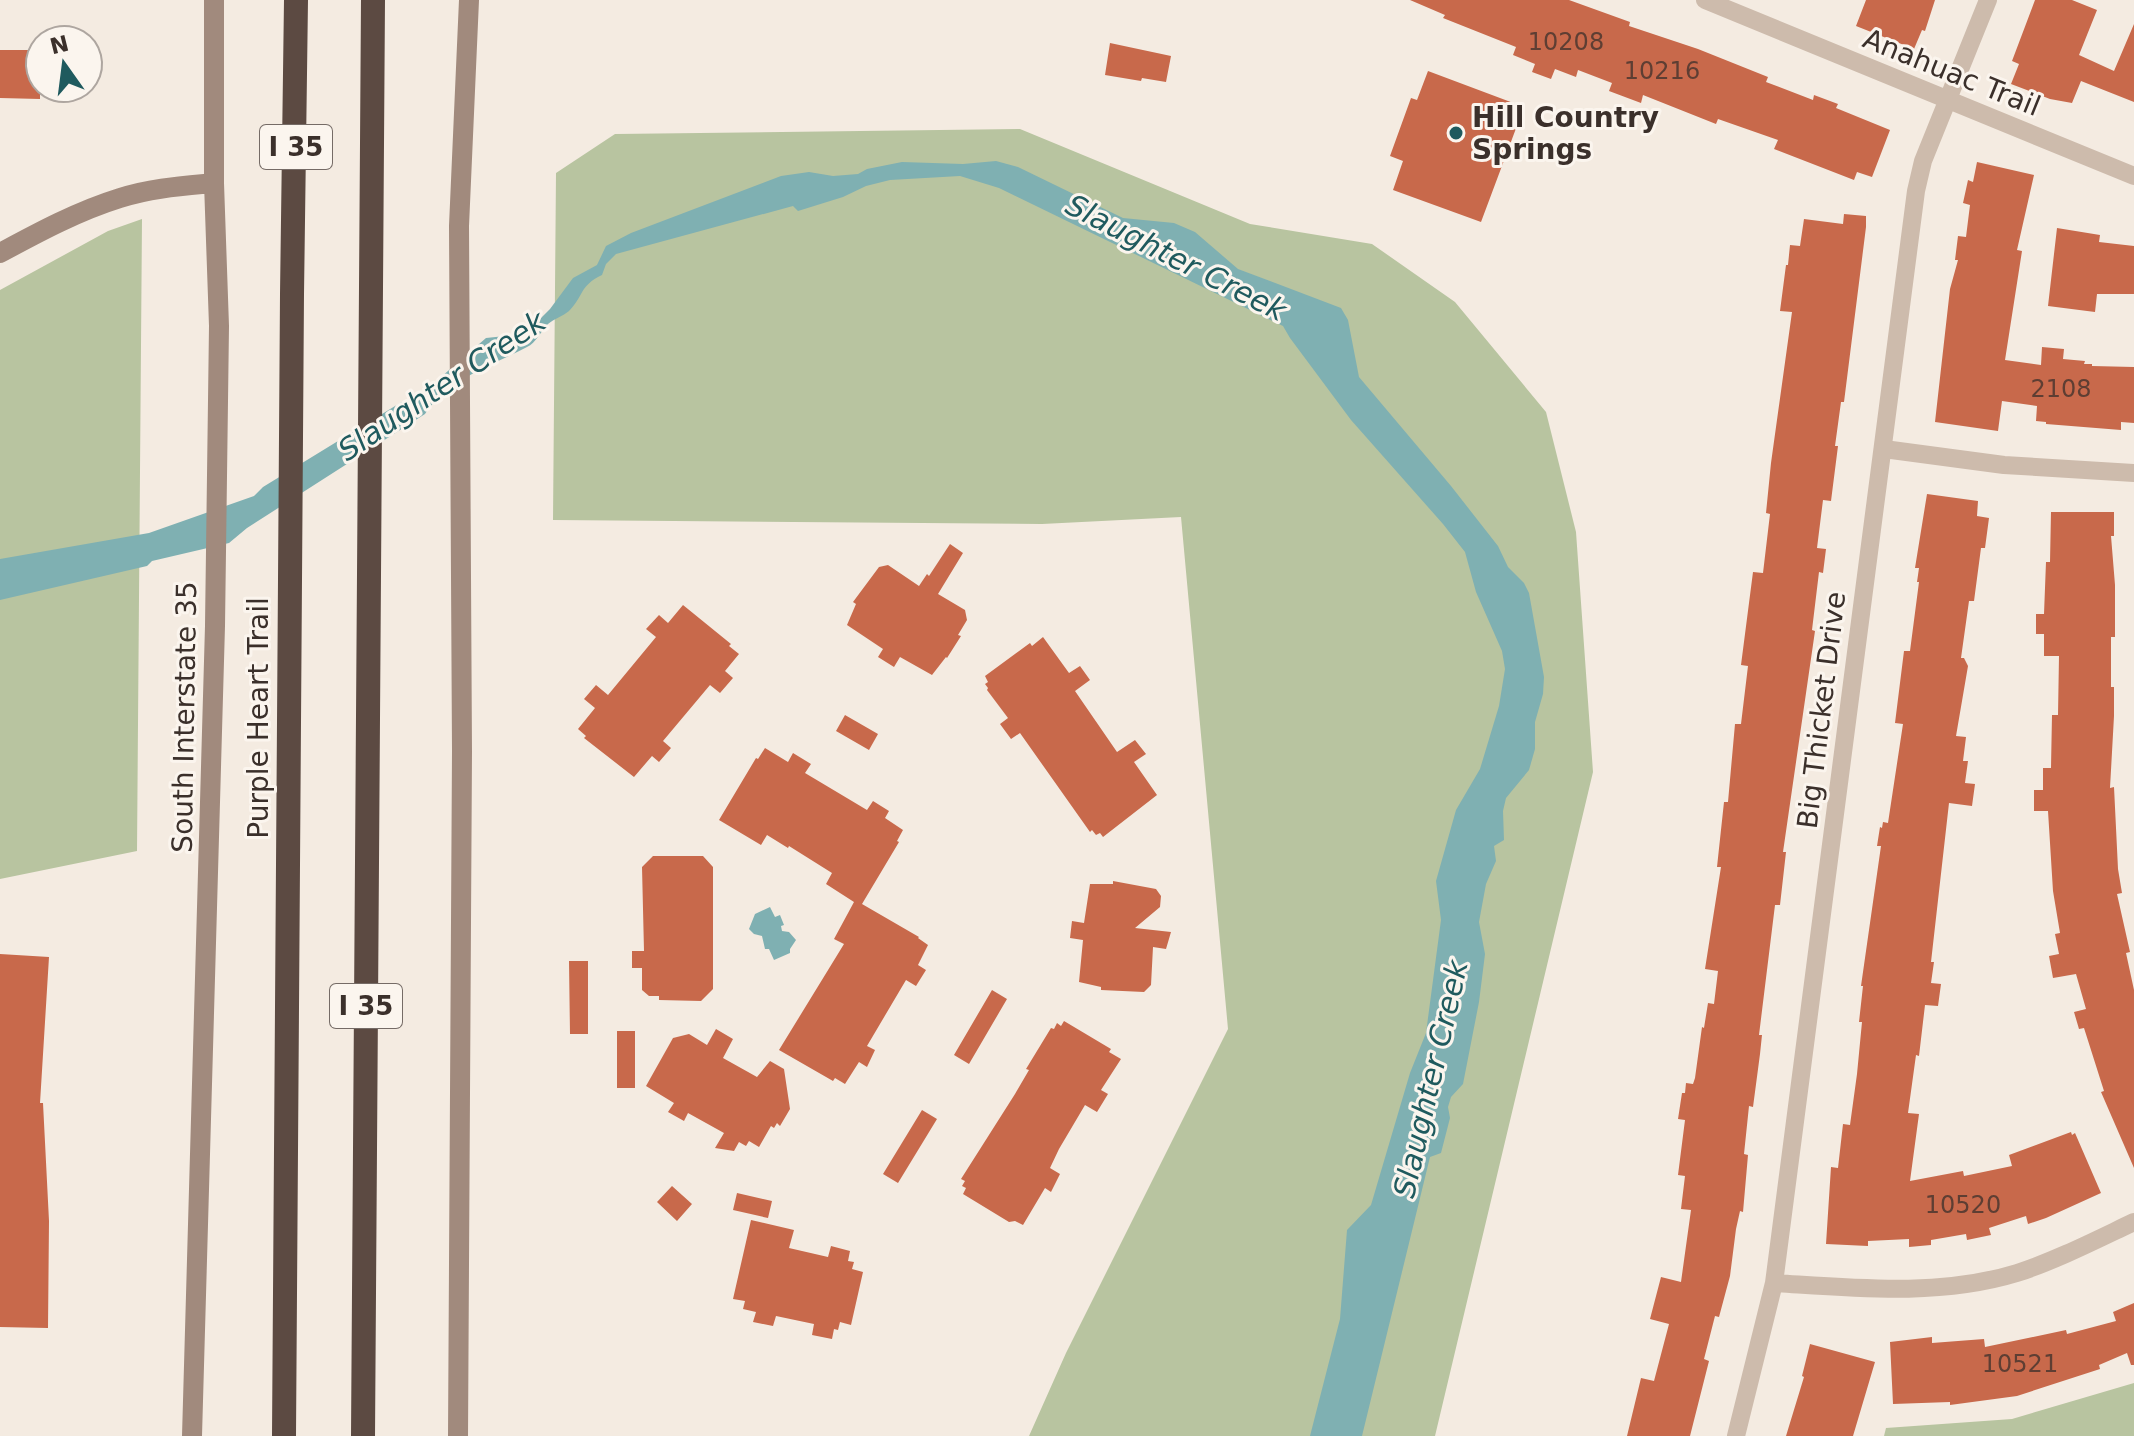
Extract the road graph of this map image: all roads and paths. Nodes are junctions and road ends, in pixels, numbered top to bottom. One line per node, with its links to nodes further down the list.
1 (214, 0): 11 (main road, South Interstate 35)
2 (296, 0): 18 (highway, Purple Heart Trail / I 35)
3 (373, 0): 8 (highway, I 35)
4 (381, 0): 8 (highway)
5 (469, 0): 20 (main road)
6 (1705, 0): 9 (street, Anahuac Trail)
7 (1988, 0): 9 (street, Big Thicket Drive)
8 (372, 76): 19 (highway, I 35)
9 (1946, 100): 10 (street, Anahuac Trail); 13 (street, Big Thicket Drive)
10 (2134, 176)
11 (214, 183): 12 (main road); 17 (main road, South Interstate 35)
12 (0, 253)
13 (1884, 449): 14 (street); 16 (street, Big Thicket Drive)
14 (2134, 473)
15 (2134, 1222): 16 (street)
16 (1774, 1283): 21 (street, Big Thicket Drive)
17 (192, 1436)
18 (284, 1436)
19 (363, 1436)
20 (458, 1436)
21 (1736, 1436)

